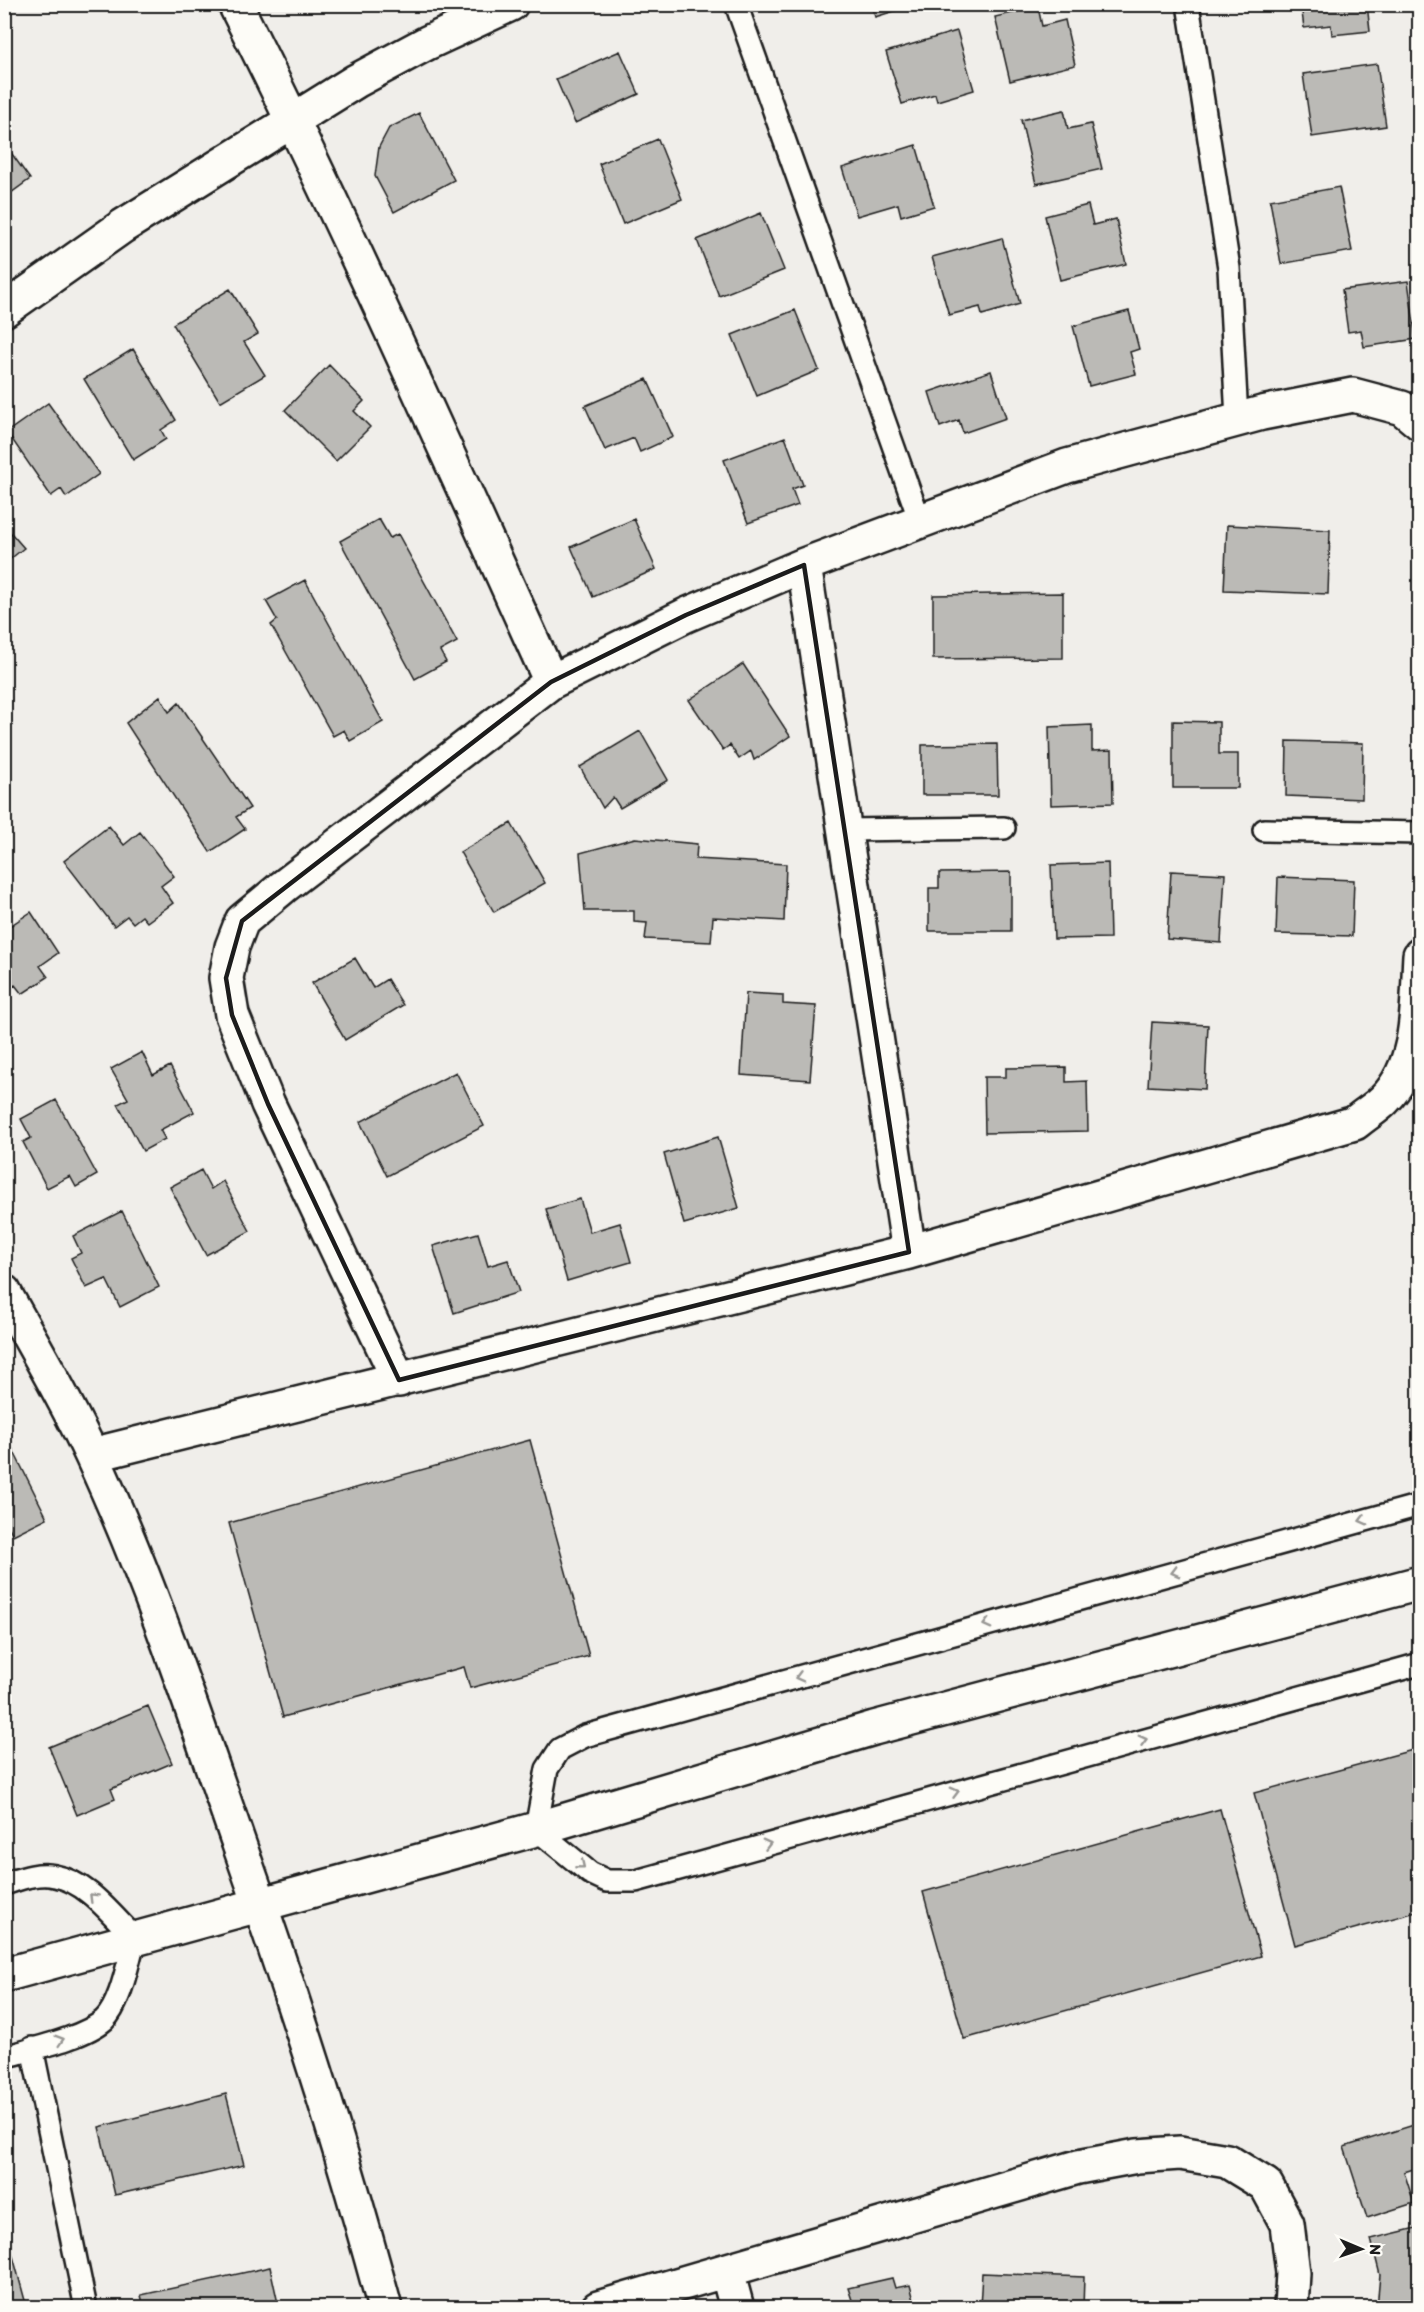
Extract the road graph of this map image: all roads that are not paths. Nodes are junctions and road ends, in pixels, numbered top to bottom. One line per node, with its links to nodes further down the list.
1 (235, 4): 5 (street)
2 (511, 4): 5 (street)
3 (736, 4): 9 (lane)
4 (1188, 4): 7 (lane)
5 (293, 119): 6 (street); 11 (street)
6 (4, 310)
7 (1237, 419): 8 (street); 9 (street)
8 (1419, 423)
9 (920, 521): 10 (street)
10 (804, 565): 11 (street); 13 (street)
11 (551, 682): 19 (street)
12 (1004, 828): 13 (lane)
13 (844, 830): 17 (street)
14 (1264, 830): 15 (lane)
15 (1419, 833)
16 (1419, 955): 17 (street)
17 (909, 1252): 19 (street)
18 (4, 1292): 20 (street)
19 (399, 1380): 20 (street)
20 (92, 1455): 26 (street)
21 (1419, 1505): 24 (lane, one-way to 24)
22 (1419, 1583): 24 (street)
23 (1419, 1664): 24 (lane, one-way to 23)
24 (536, 1828): 26 (street)
25 (4, 1884): 27 (lane, one-way to 25)
26 (260, 1903): 27 (street); 33 (street)
27 (135, 1938): 28 (street); 29 (lane, one-way to 27)
28 (4, 1975)
29 (32, 2048): 30 (lane); 32 (lane)
30 (4, 2057)
31 (727, 2271): 34 (street); 35 (street); 36 (street)
32 (86, 2307)
33 (385, 2307)
34 (598, 2307)
35 (736, 2307)
36 (1292, 2307)

